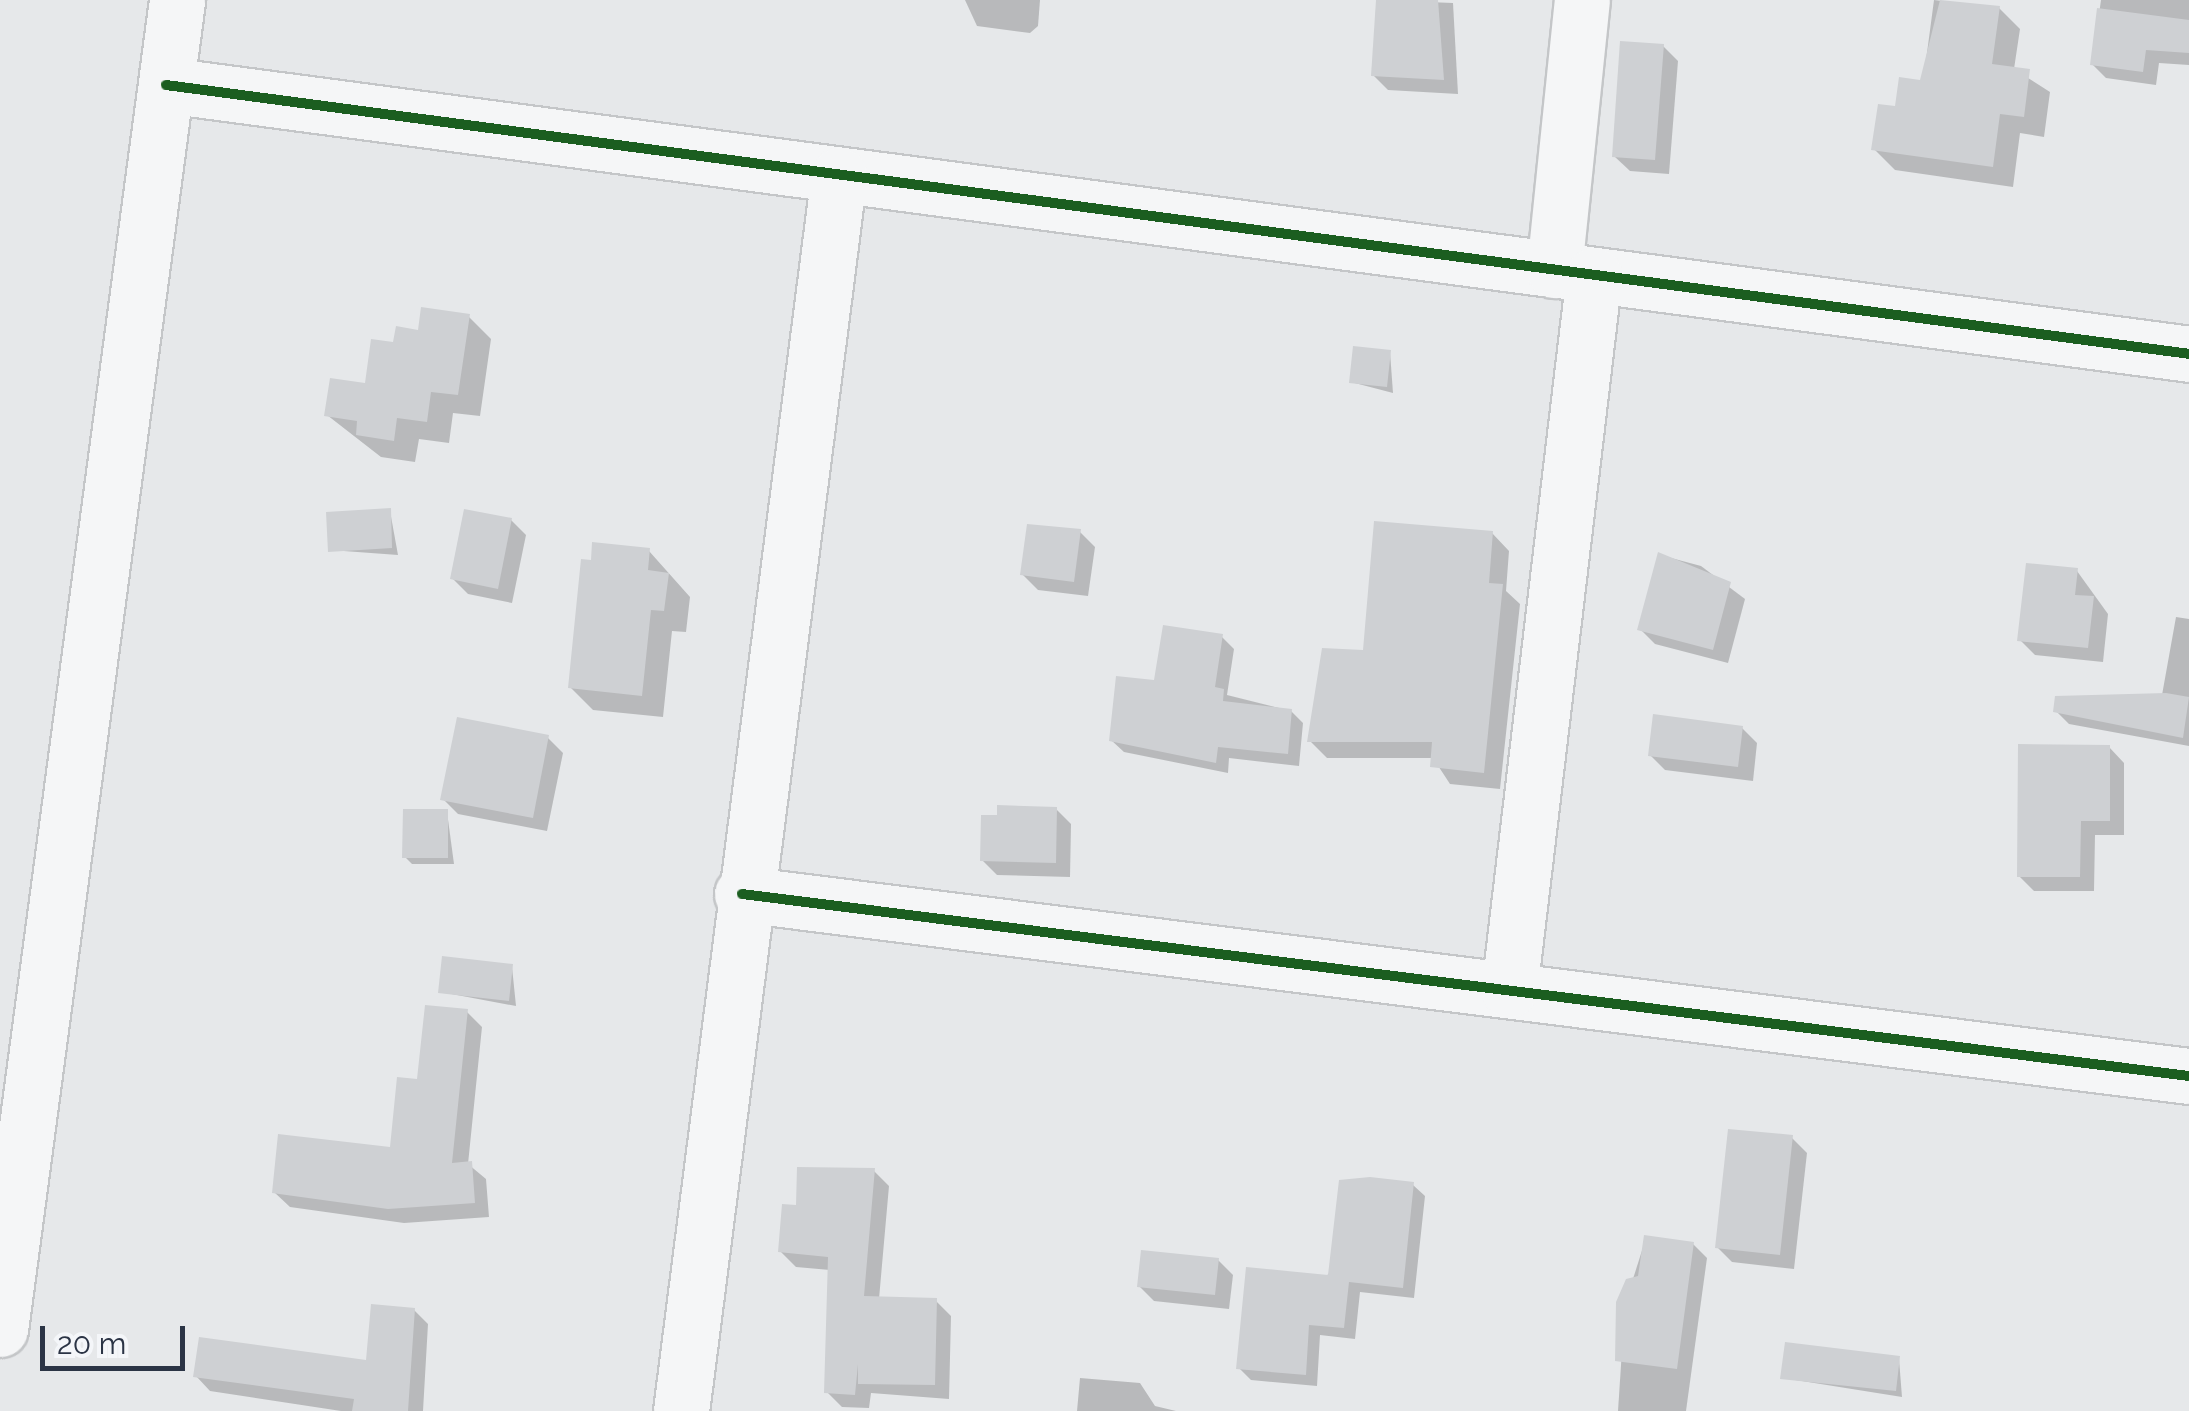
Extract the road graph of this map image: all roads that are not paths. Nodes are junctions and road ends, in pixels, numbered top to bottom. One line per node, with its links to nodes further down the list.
1 (177, 0): 3 (street)
2 (1582, 0): 5 (street)
3 (166, 85): 4 (street); 10 (street)
4 (840, 174): 5 (street); 7 (street)
5 (1574, 272): 6 (street); 8 (street)
6 (2189, 354)
7 (742, 894): 8 (street); 12 (street)
8 (1509, 990): 9 (street)
9 (2189, 1076)
10 (8, 1212): 11 (street)
11 (0, 1330)
12 (680, 1411)

